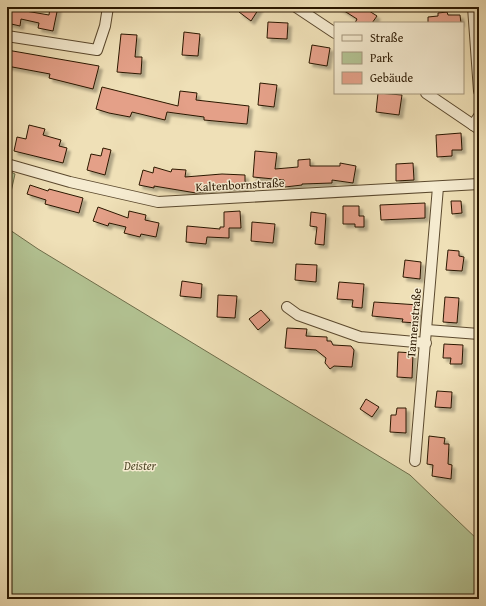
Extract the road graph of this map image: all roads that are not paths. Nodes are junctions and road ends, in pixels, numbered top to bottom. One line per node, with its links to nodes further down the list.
1 (108, 7): 5 (street)
2 (296, 7): 4 (street)
3 (473, 7): 6 (street)
4 (334, 32)
5 (7, 36)
6 (479, 91)
7 (427, 94): 9 (street)
8 (479, 116): 9 (street)
9 (476, 127)
10 (7, 164): 12 (street, Kaltenbornstraße)
11 (479, 184): 12 (street, Kaltenbornstraße)
12 (438, 187): 14 (street, Tannenstraße)
13 (287, 307): 16 (street)
14 (427, 330): 15 (street); 16 (street, Tannenstraße)
15 (479, 334)
16 (426, 343): 17 (street, Tannenstraße)
17 (415, 461)

